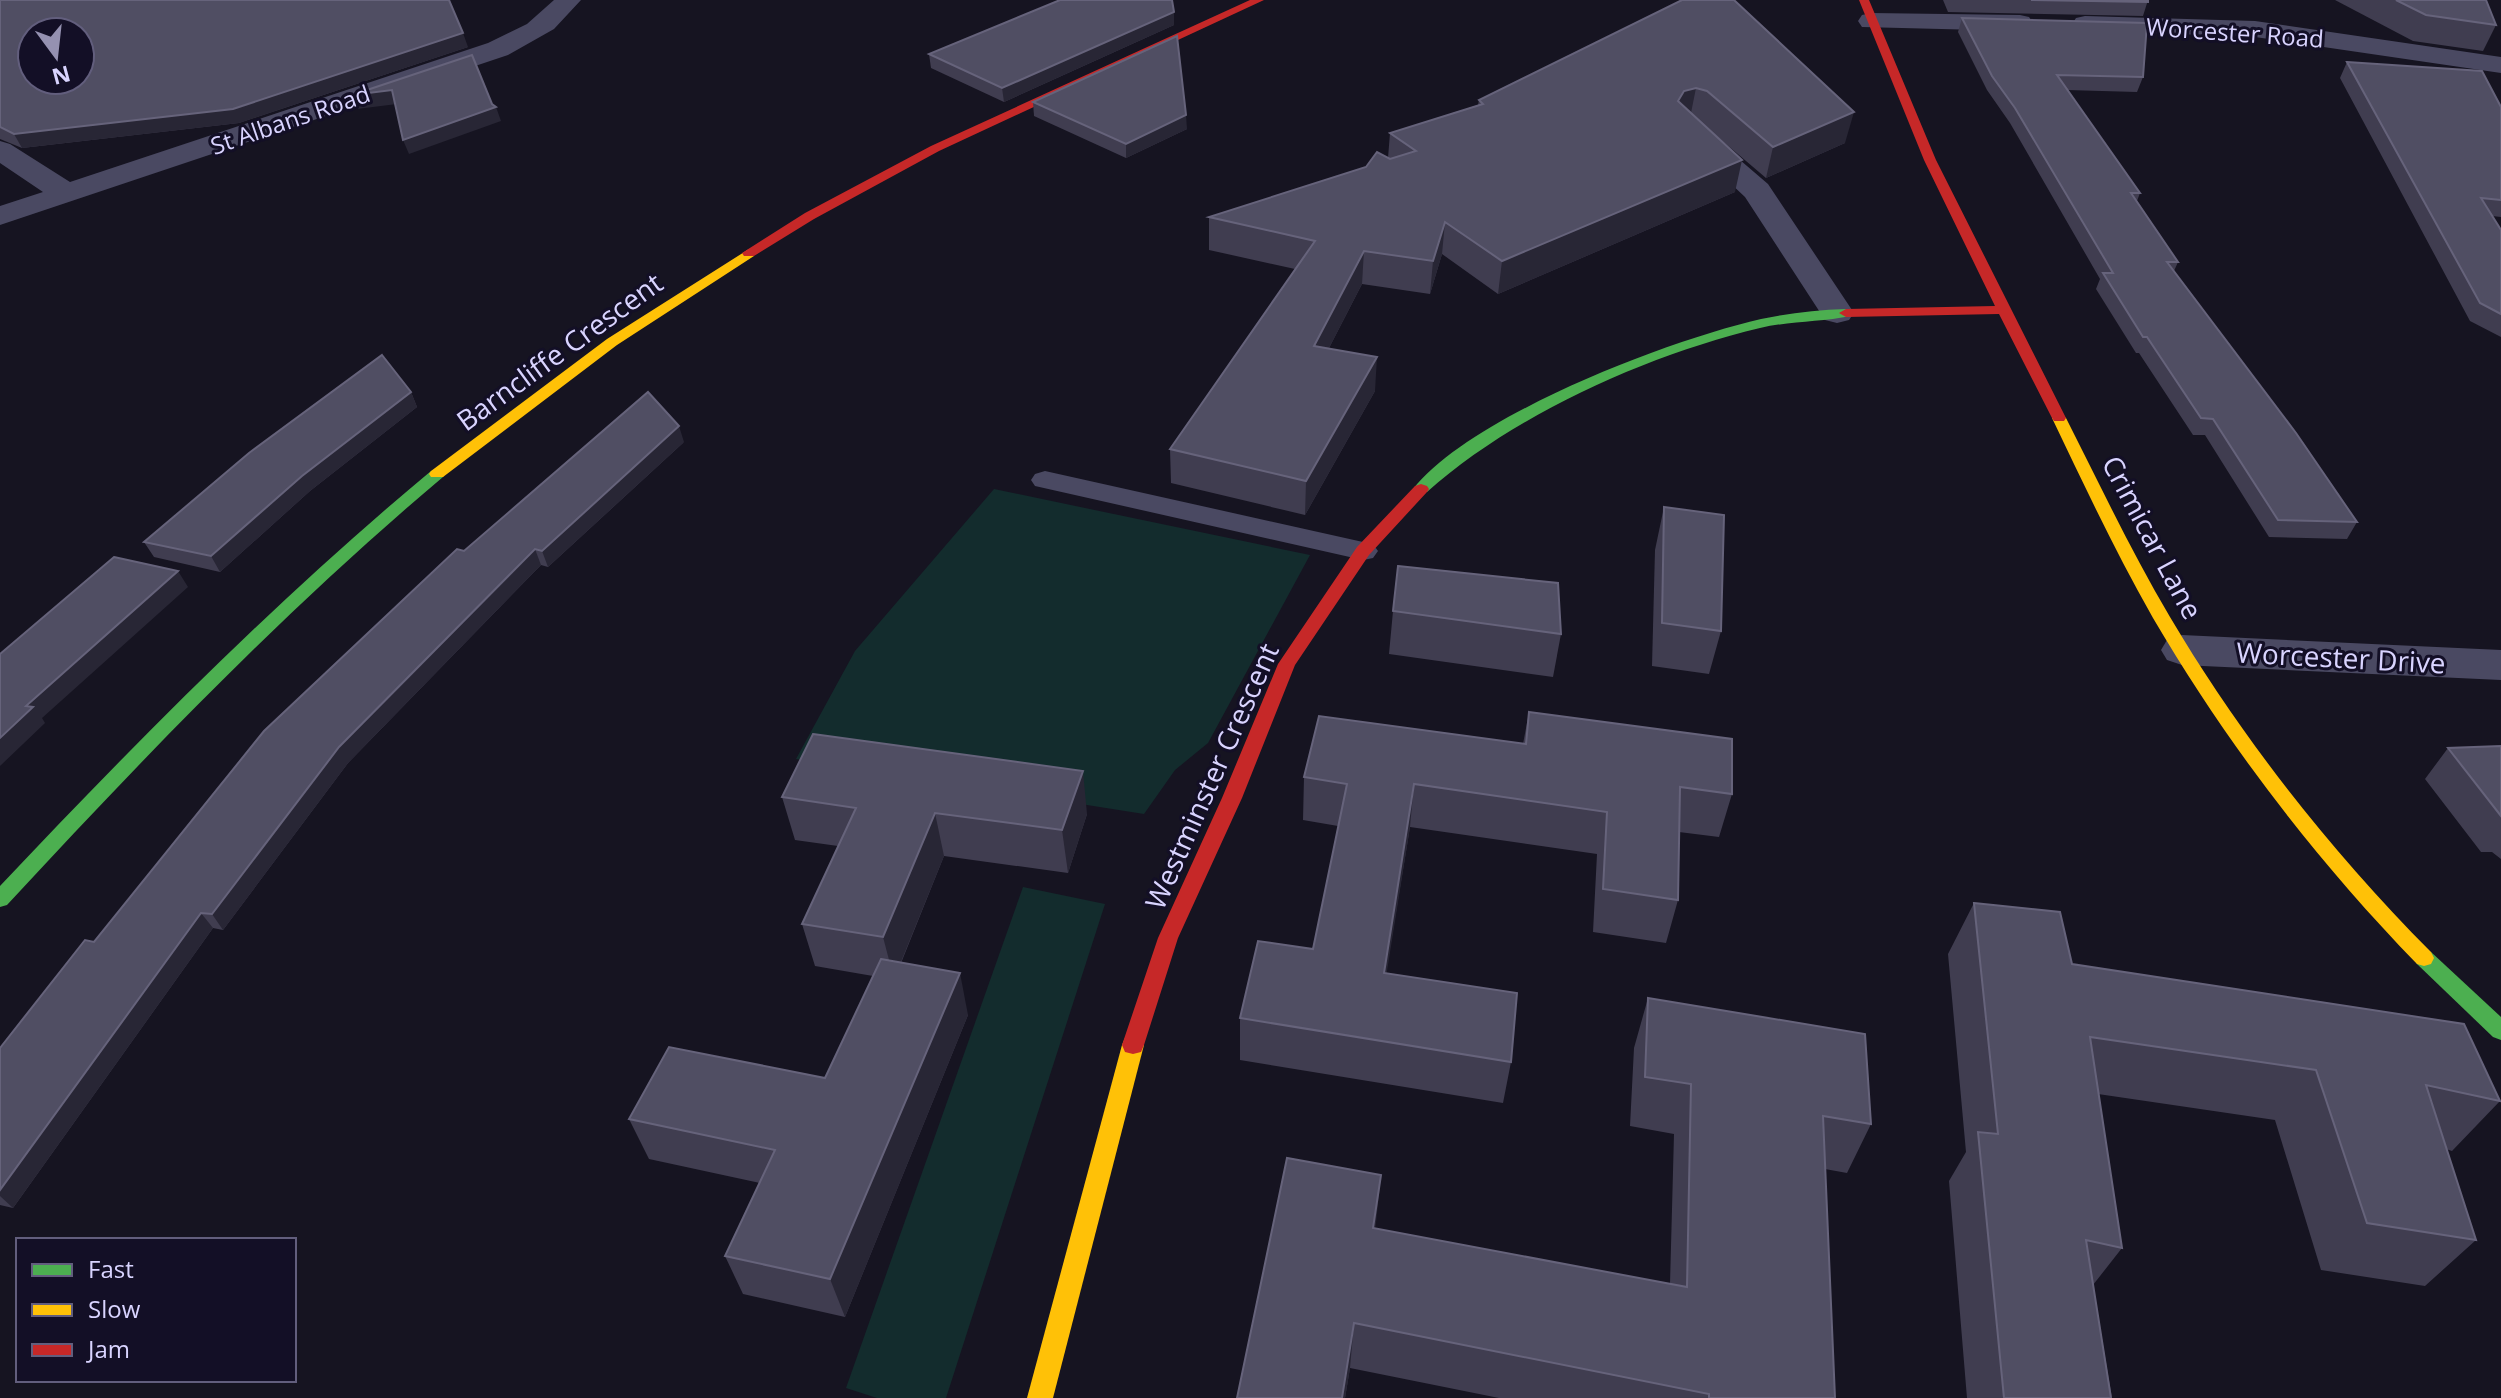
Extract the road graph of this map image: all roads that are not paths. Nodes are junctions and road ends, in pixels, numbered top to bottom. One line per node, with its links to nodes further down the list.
1 (568, 0): 9 (street, St Albans Road)
2 (1259, 0): 17 (street, Barncliffe Crescent)
3 (2243, 0): 5 (street)
4 (1867, 10): 5 (street, Worcester Road); 11 (street, Crimicar Lane)
5 (2255, 29): 6 (street, Worcester Road)
6 (2501, 65)
7 (1689, 130): 12 (street)
8 (0, 150): 9 (street)
9 (67, 194): 10 (street, St Albans Road)
10 (0, 216)
11 (2003, 310): 12 (street, Westminster Crescent); 15 (street, Crimicar Lane)
12 (1837, 313): 14 (street, Westminster Crescent)
13 (1045, 480): 14 (lane)
14 (1363, 551): 19 (street, Westminster Crescent)
15 (2182, 650): 16 (street, Worcester Drive); 18 (street, Crimicar Lane)
16 (2501, 665)
17 (0, 899)
18 (2501, 1031)
19 (1040, 1398)

